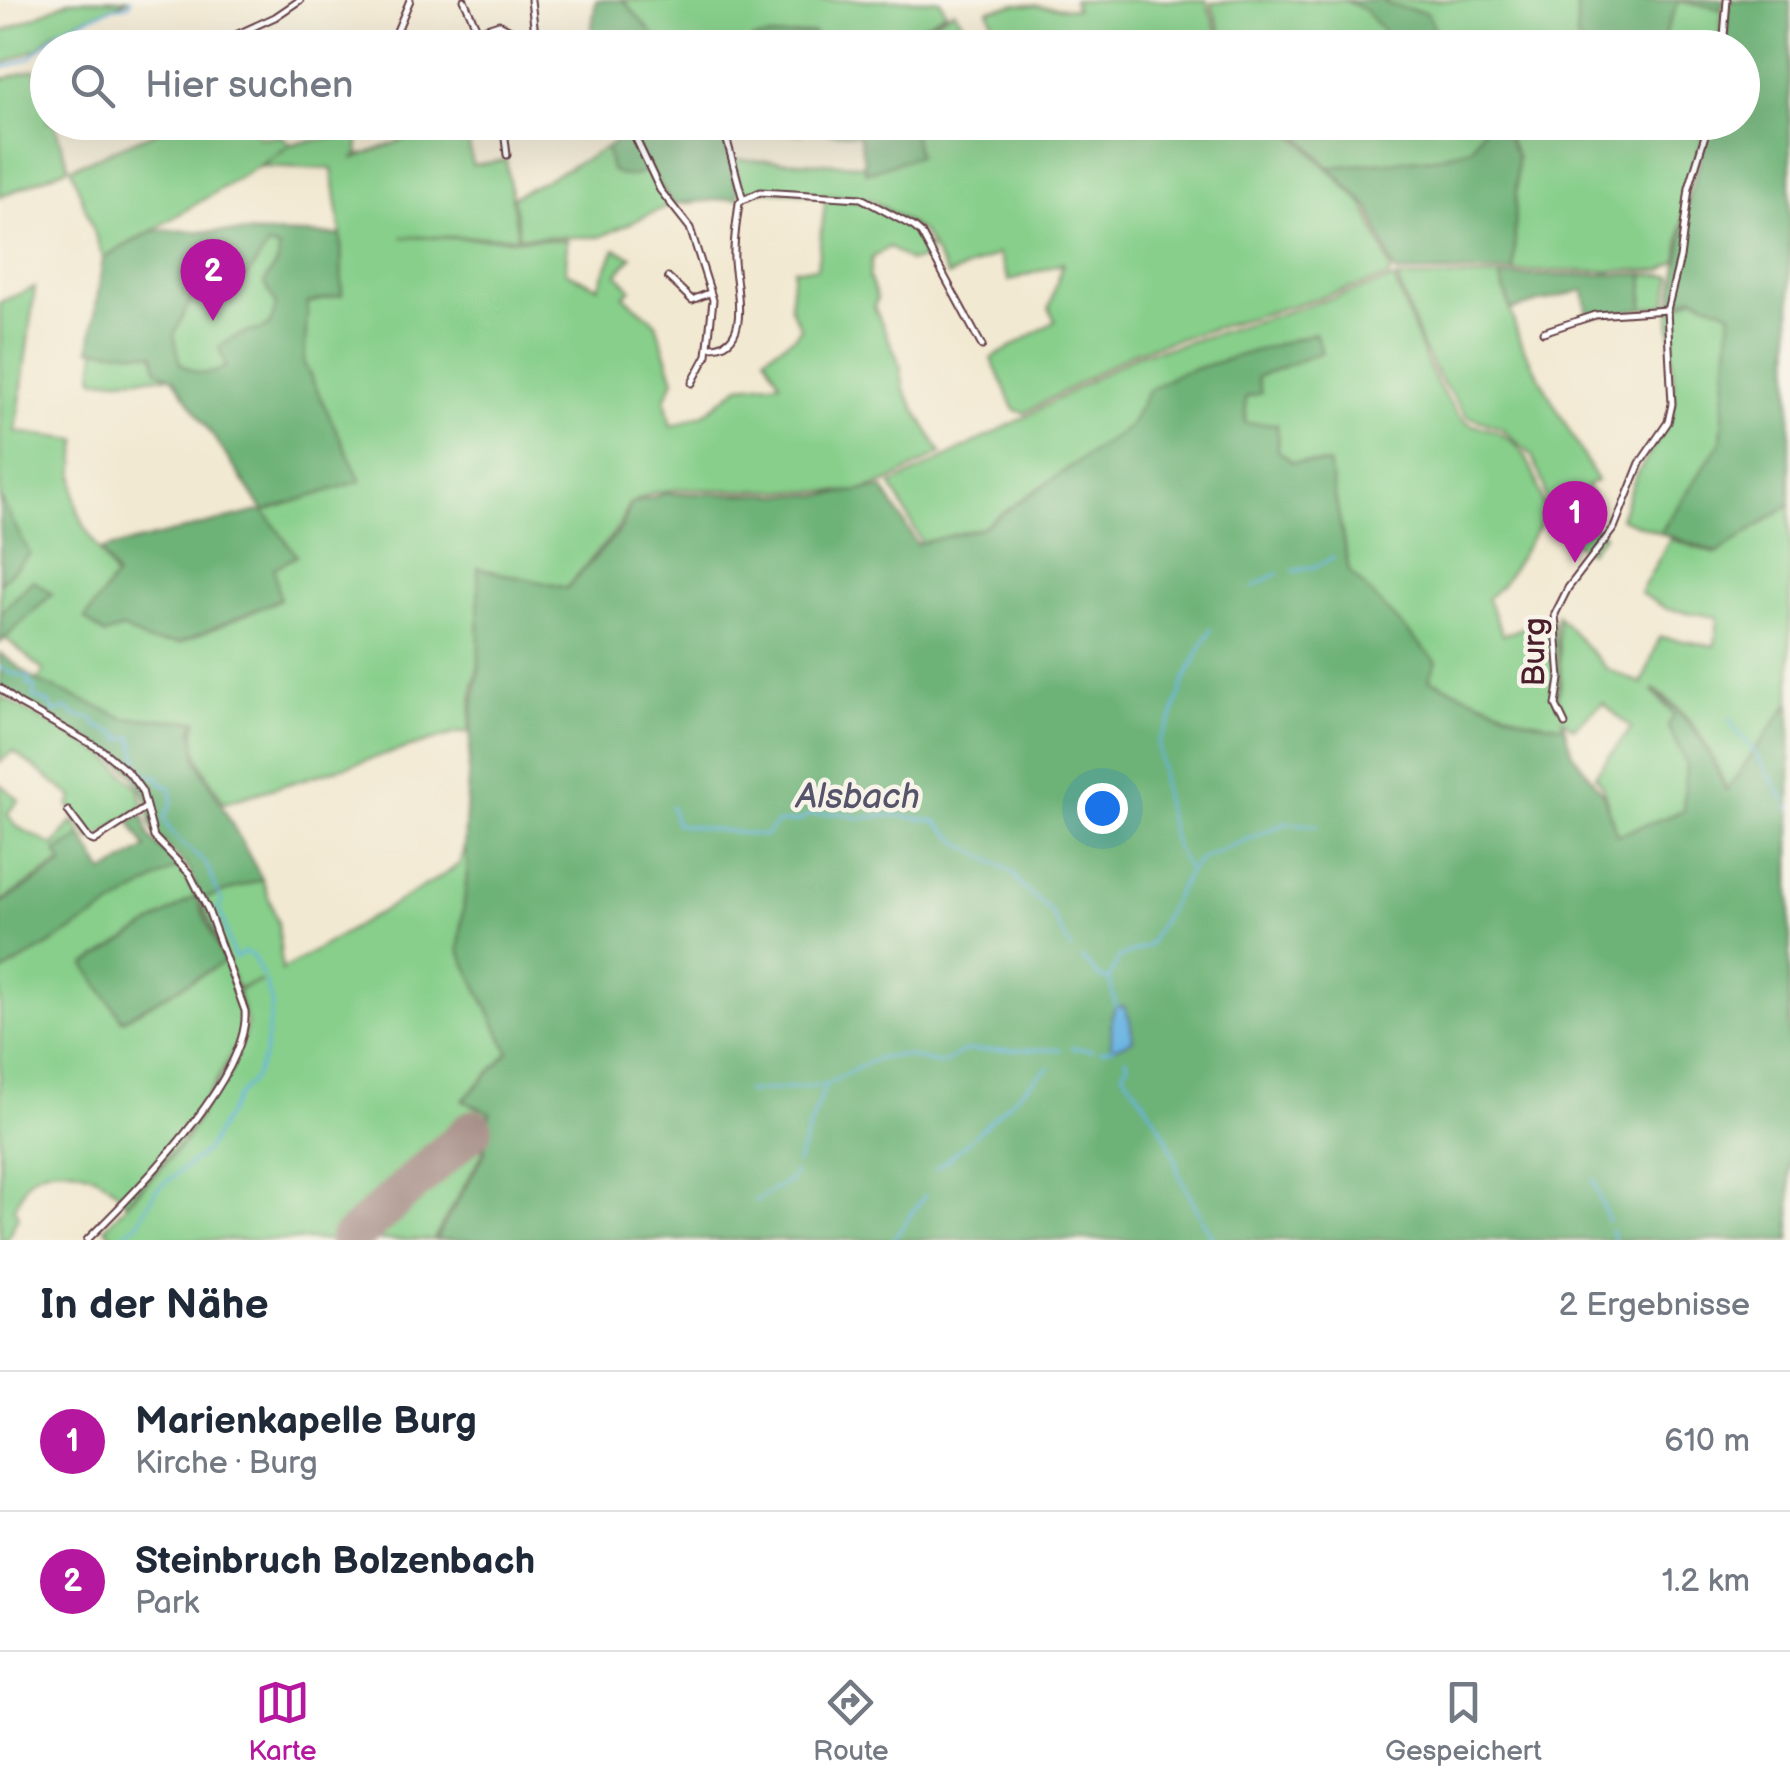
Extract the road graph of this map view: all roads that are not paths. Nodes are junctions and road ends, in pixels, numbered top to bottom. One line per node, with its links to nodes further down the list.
1 (300, 0): 7 (street)
2 (410, 0): 8 (street)
3 (464, 0): 9 (street)
4 (531, 0): 11 (street)
5 (1727, 0): 12 (street)
6 (486, 28): 9 (street); 10 (street)
7 (246, 30)
8 (397, 30)
9 (477, 30)
10 (513, 30)
11 (535, 30)
12 (1724, 30)
13 (505, 140): 17 (street)
14 (636, 140): 20 (street)
15 (727, 140): 18 (street)
16 (1704, 140): 21 (street, Burg)
17 (507, 155)
18 (743, 200): 23 (street); 24 (street)
19 (668, 276): 20 (street)
20 (710, 293): 24 (street)
21 (1667, 310): 22 (street); 27 (street, Burg)
22 (1543, 332)
23 (982, 346)
24 (709, 347): 25 (street)
25 (692, 384)
26 (1, 691): 28 (street)
27 (1566, 724)
28 (146, 807): 29 (street); 30 (street)
29 (68, 810)
30 (87, 1240)

